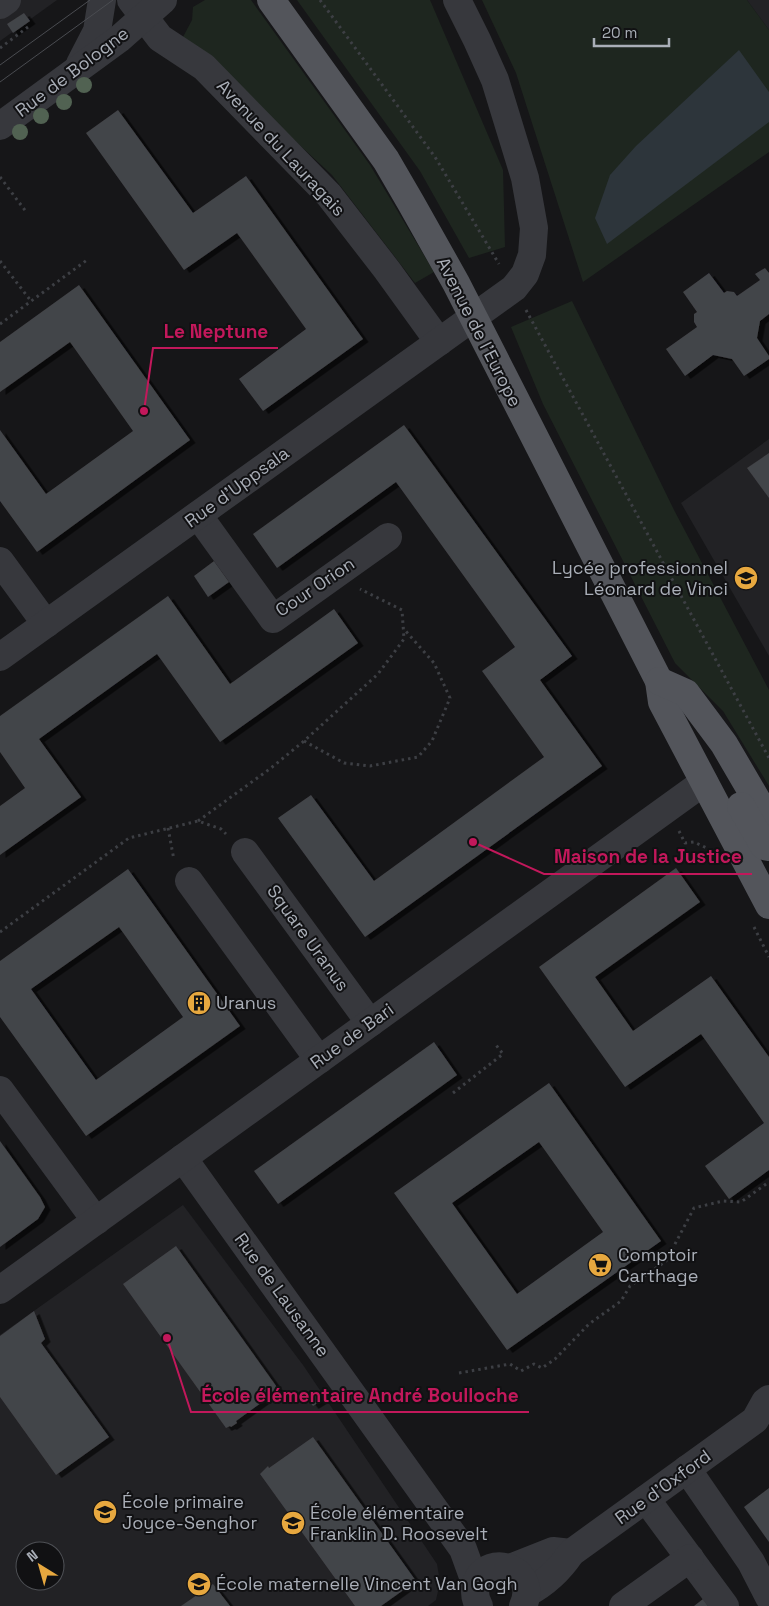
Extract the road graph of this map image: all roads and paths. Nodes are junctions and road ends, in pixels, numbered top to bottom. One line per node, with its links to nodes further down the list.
1 (7, 0): 7 (street)
2 (102, 0): 10 (street)
3 (271, 0): 18 (main road, Avenue de l'Europe)
4 (320, 0): 16 (path)
5 (457, 0): 16 (street)
6 (145, 4): 10 (street, Rue de Bologne); 20 (street, Avenue du Lauragais)
7 (0, 5)
8 (28, 26): 9 (path)
9 (0, 48)
10 (73, 73): 11 (street, Rue de Bologne)
11 (0, 126)
12 (0, 176): 13 (path)
13 (27, 213)
14 (0, 260): 17 (path)
15 (87, 260): 17 (path)
16 (514, 288): 18 (street, Rue d'Uppsala); 30 (path)
17 (31, 302): 19 (path)
18 (474, 318): 20 (street, Rue d'Uppsala); 28 (main road, Avenue de l'Europe)
19 (0, 324)
20 (439, 342): 21 (street, Rue d'Uppsala)
21 (198, 515): 24 (street, Cour Orion); 25 (street, Rue d'Uppsala)
22 (388, 538): 24 (street, Cour Orion)
23 (0, 561): 25 (street)
24 (339, 573): 26 (path)
25 (46, 624): 27 (street, Rue d'Uppsala)
26 (403, 628): 29 (path); 29 (path)
27 (0, 657)
28 (659, 681): 31 (main road, Avenue de l'Europe); 34 (main road)
29 (304, 741): 33 (path)
30 (769, 758)
31 (704, 782): 32 (street, Rue de Bari); 35 (main road); 39 (main road, Avenue de l'Europe)
32 (667, 809): 37 (path); 42 (street, Rue de Bari)
33 (198, 821): 36 (path); 40 (path)
34 (769, 821)
35 (769, 847)
36 (245, 852): 42 (street, Square Uranus)
37 (716, 852)
38 (189, 881): 44 (street)
39 (760, 914): 41 (path)
40 (0, 932)
41 (769, 957)
42 (370, 1023): 44 (street, Rue de Bari)
43 (496, 1045): 46 (path)
44 (319, 1060): 47 (street, Rue de Bari)
45 (0, 1090): 49 (street)
46 (453, 1093)
47 (183, 1158): 49 (street, Rue de Bari); 58 (street, Rue de Lausanne)
48 (769, 1182): 51 (path)
49 (96, 1221): 50 (street, Rue de Bari)
50 (0, 1290)
51 (459, 1373)
52 (764, 1413): 53 (street, Rue d'Oxford)
53 (687, 1469): 54 (street, Rue d'Oxford); 59 (street)
54 (646, 1499): 55 (street, Rue d'Oxford); 56 (street)
55 (571, 1553): 57 (street); 60 (street, Rue d'Oxford)
56 (690, 1558): 61 (street); 62 (street)
57 (510, 1568): 58 (street); 60 (street, Rue d'Oxford)
58 (473, 1598)
59 (769, 1598)
60 (525, 1600)
61 (623, 1606)
62 (725, 1606)

